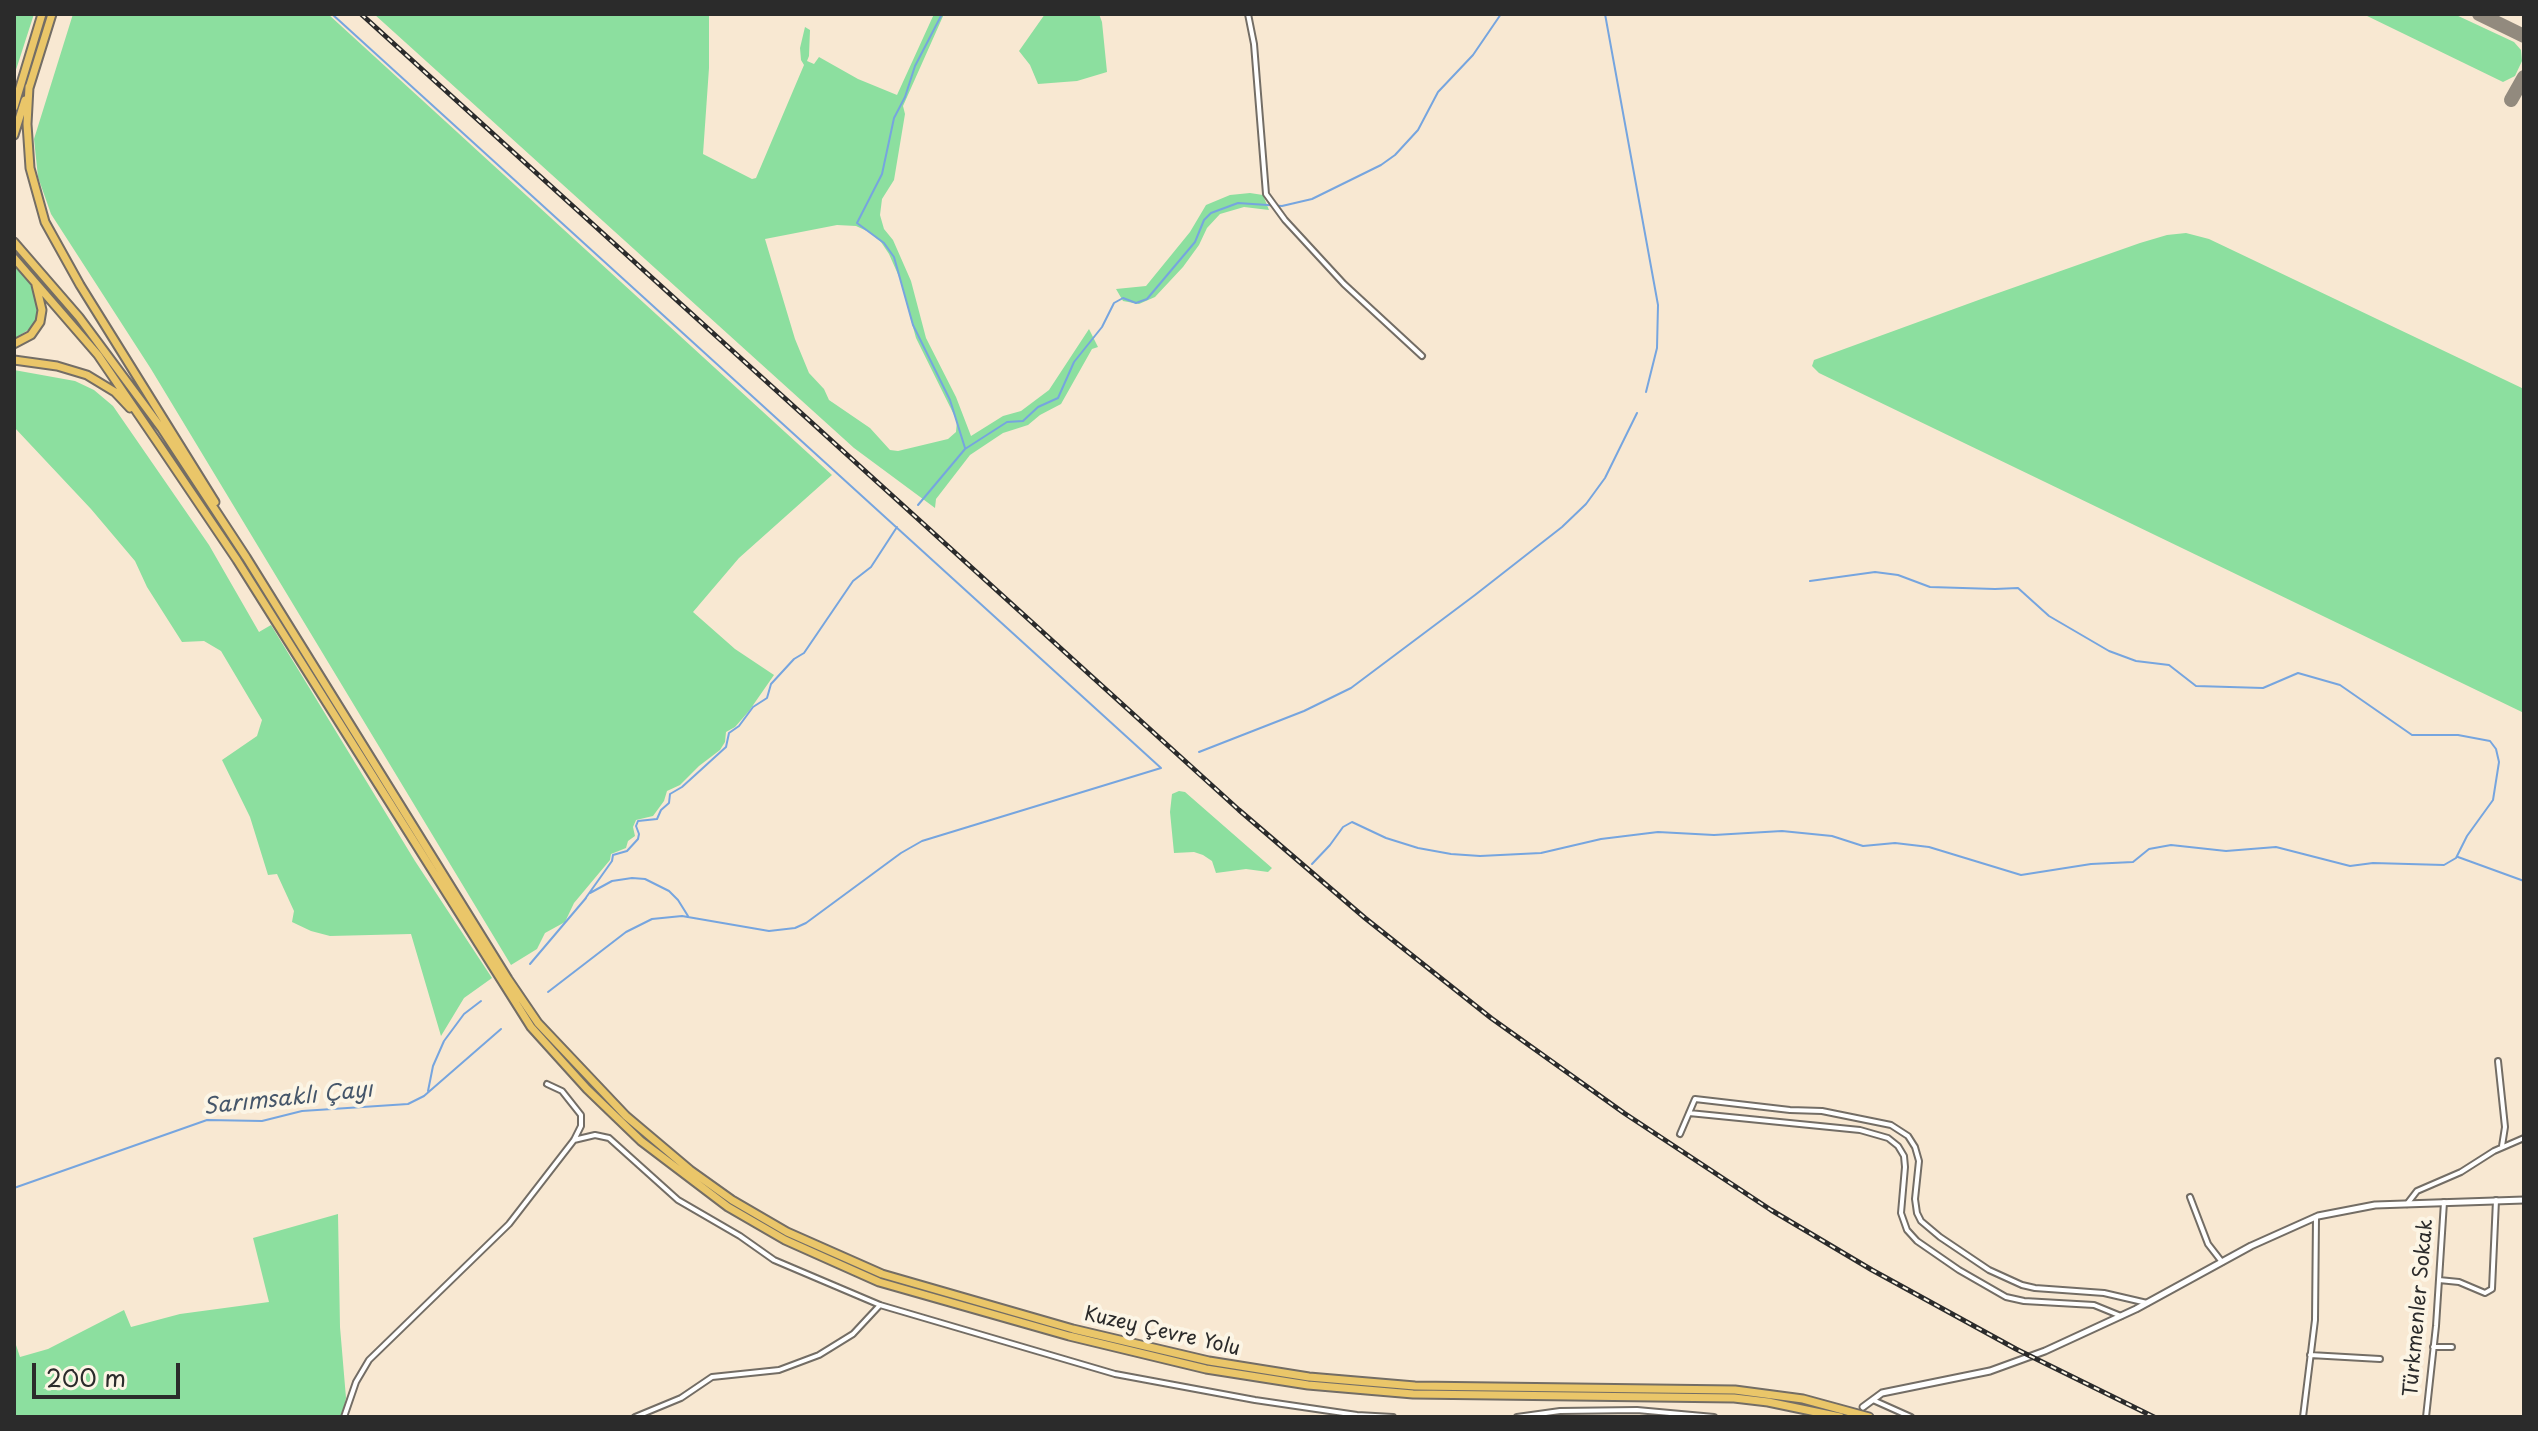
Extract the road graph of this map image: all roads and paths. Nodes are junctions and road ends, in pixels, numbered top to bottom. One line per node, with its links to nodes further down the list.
1 (42, 14): 4 (highway)
2 (52, 14): 5 (highway)
3 (1248, 14): 13 (street)
4 (20, 85): 6 (highway); 7 (highway)
5 (29, 87): 8 (highway); 16 (highway)
6 (14, 96)
7 (14, 107)
8 (14, 135)
9 (14, 242): 16 (highway)
10 (14, 258): 11 (highway)
11 (35, 283): 12 (highway); 15 (highway)
12 (14, 344)
13 (1422, 356)
14 (14, 360): 15 (highway)
15 (160, 446): 17 (highway)
16 (246, 557): 17 (highway)
17 (355, 743): 18 (highway)
18 (534, 1025): 48 (highway, Kuzey Çevre Yolu); 49 (highway, Kuzey Çevre Yolu)
19 (2498, 1061): 25 (street)
20 (547, 1084): 24 (street)
21 (1689, 1113): 22 (street); 34 (street); 36 (street)
22 (1680, 1134)
23 (2524, 1138): 25 (street)
24 (574, 1140): 35 (street); 43 (street)
25 (2502, 1147): 30 (street)
26 (2190, 1197): 32 (street)
27 (2496, 1200): 28 (street); 29 (street); 33 (street)
28 (2524, 1200)
29 (2444, 1202): 30 (street); 33 (street, Türkmenler Sokak)
30 (2407, 1204): 31 (street)
31 (2316, 1217): 32 (street); 39 (street)
32 (2222, 1262): 34 (street)
33 (2439, 1280): 37 (street, Türkmenler Sokak)
34 (2147, 1303): 36 (street)
35 (880, 1305): 44 (street); 45 (street)
36 (2121, 1316): 41 (street)
37 (2433, 1347): 38 (street); 52 (street, Türkmenler Sokak)
38 (2452, 1347)
39 (2310, 1355): 40 (street); 51 (street)
40 (2380, 1359)
41 (1871, 1399): 42 (street); 50 (street)
42 (1863, 1407)
43 (344, 1417)
44 (635, 1417)
45 (1393, 1417)
46 (1517, 1417): 47 (street)
47 (1714, 1417)
48 (1840, 1417)
49 (1869, 1417)
50 (1911, 1417)
51 (2303, 1417)
52 (2426, 1417)

